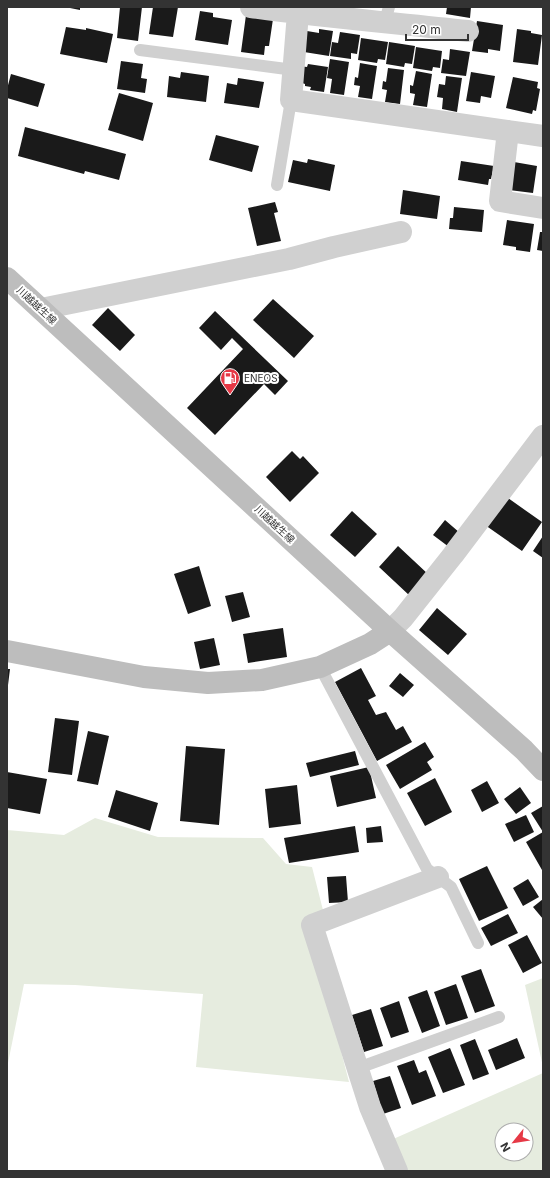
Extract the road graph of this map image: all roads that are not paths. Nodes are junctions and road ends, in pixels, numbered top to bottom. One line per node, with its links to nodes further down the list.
1 (262, 8): 2 (street)
2 (298, 13): 3 (street); 6 (street)
3 (387, 14): 4 (street)
4 (468, 31)
5 (140, 50): 6 (lane)
6 (294, 70): 7 (street)
7 (291, 100): 8 (street); 10 (lane)
8 (508, 131): 9 (street); 11 (street)
9 (543, 136)
10 (277, 185)
11 (543, 208)
12 (401, 232): 15 (street)
13 (7, 278): 14 (main road, 川越越生線)
14 (16, 292): 15 (main road, 川越越生線)
15 (41, 309): 17 (main road, 川越越生線)
16 (543, 436): 17 (street)
17 (390, 631): 19 (main road); 20 (main road, 川越越生線)
18 (7, 651): 19 (main road)
19 (320, 667): 21 (lane)
20 (543, 770)
21 (438, 877): 22 (lane); 24 (street)
22 (478, 943)
23 (499, 1017): 24 (lane)
24 (358, 1068): 25 (street)
25 (397, 1171)

